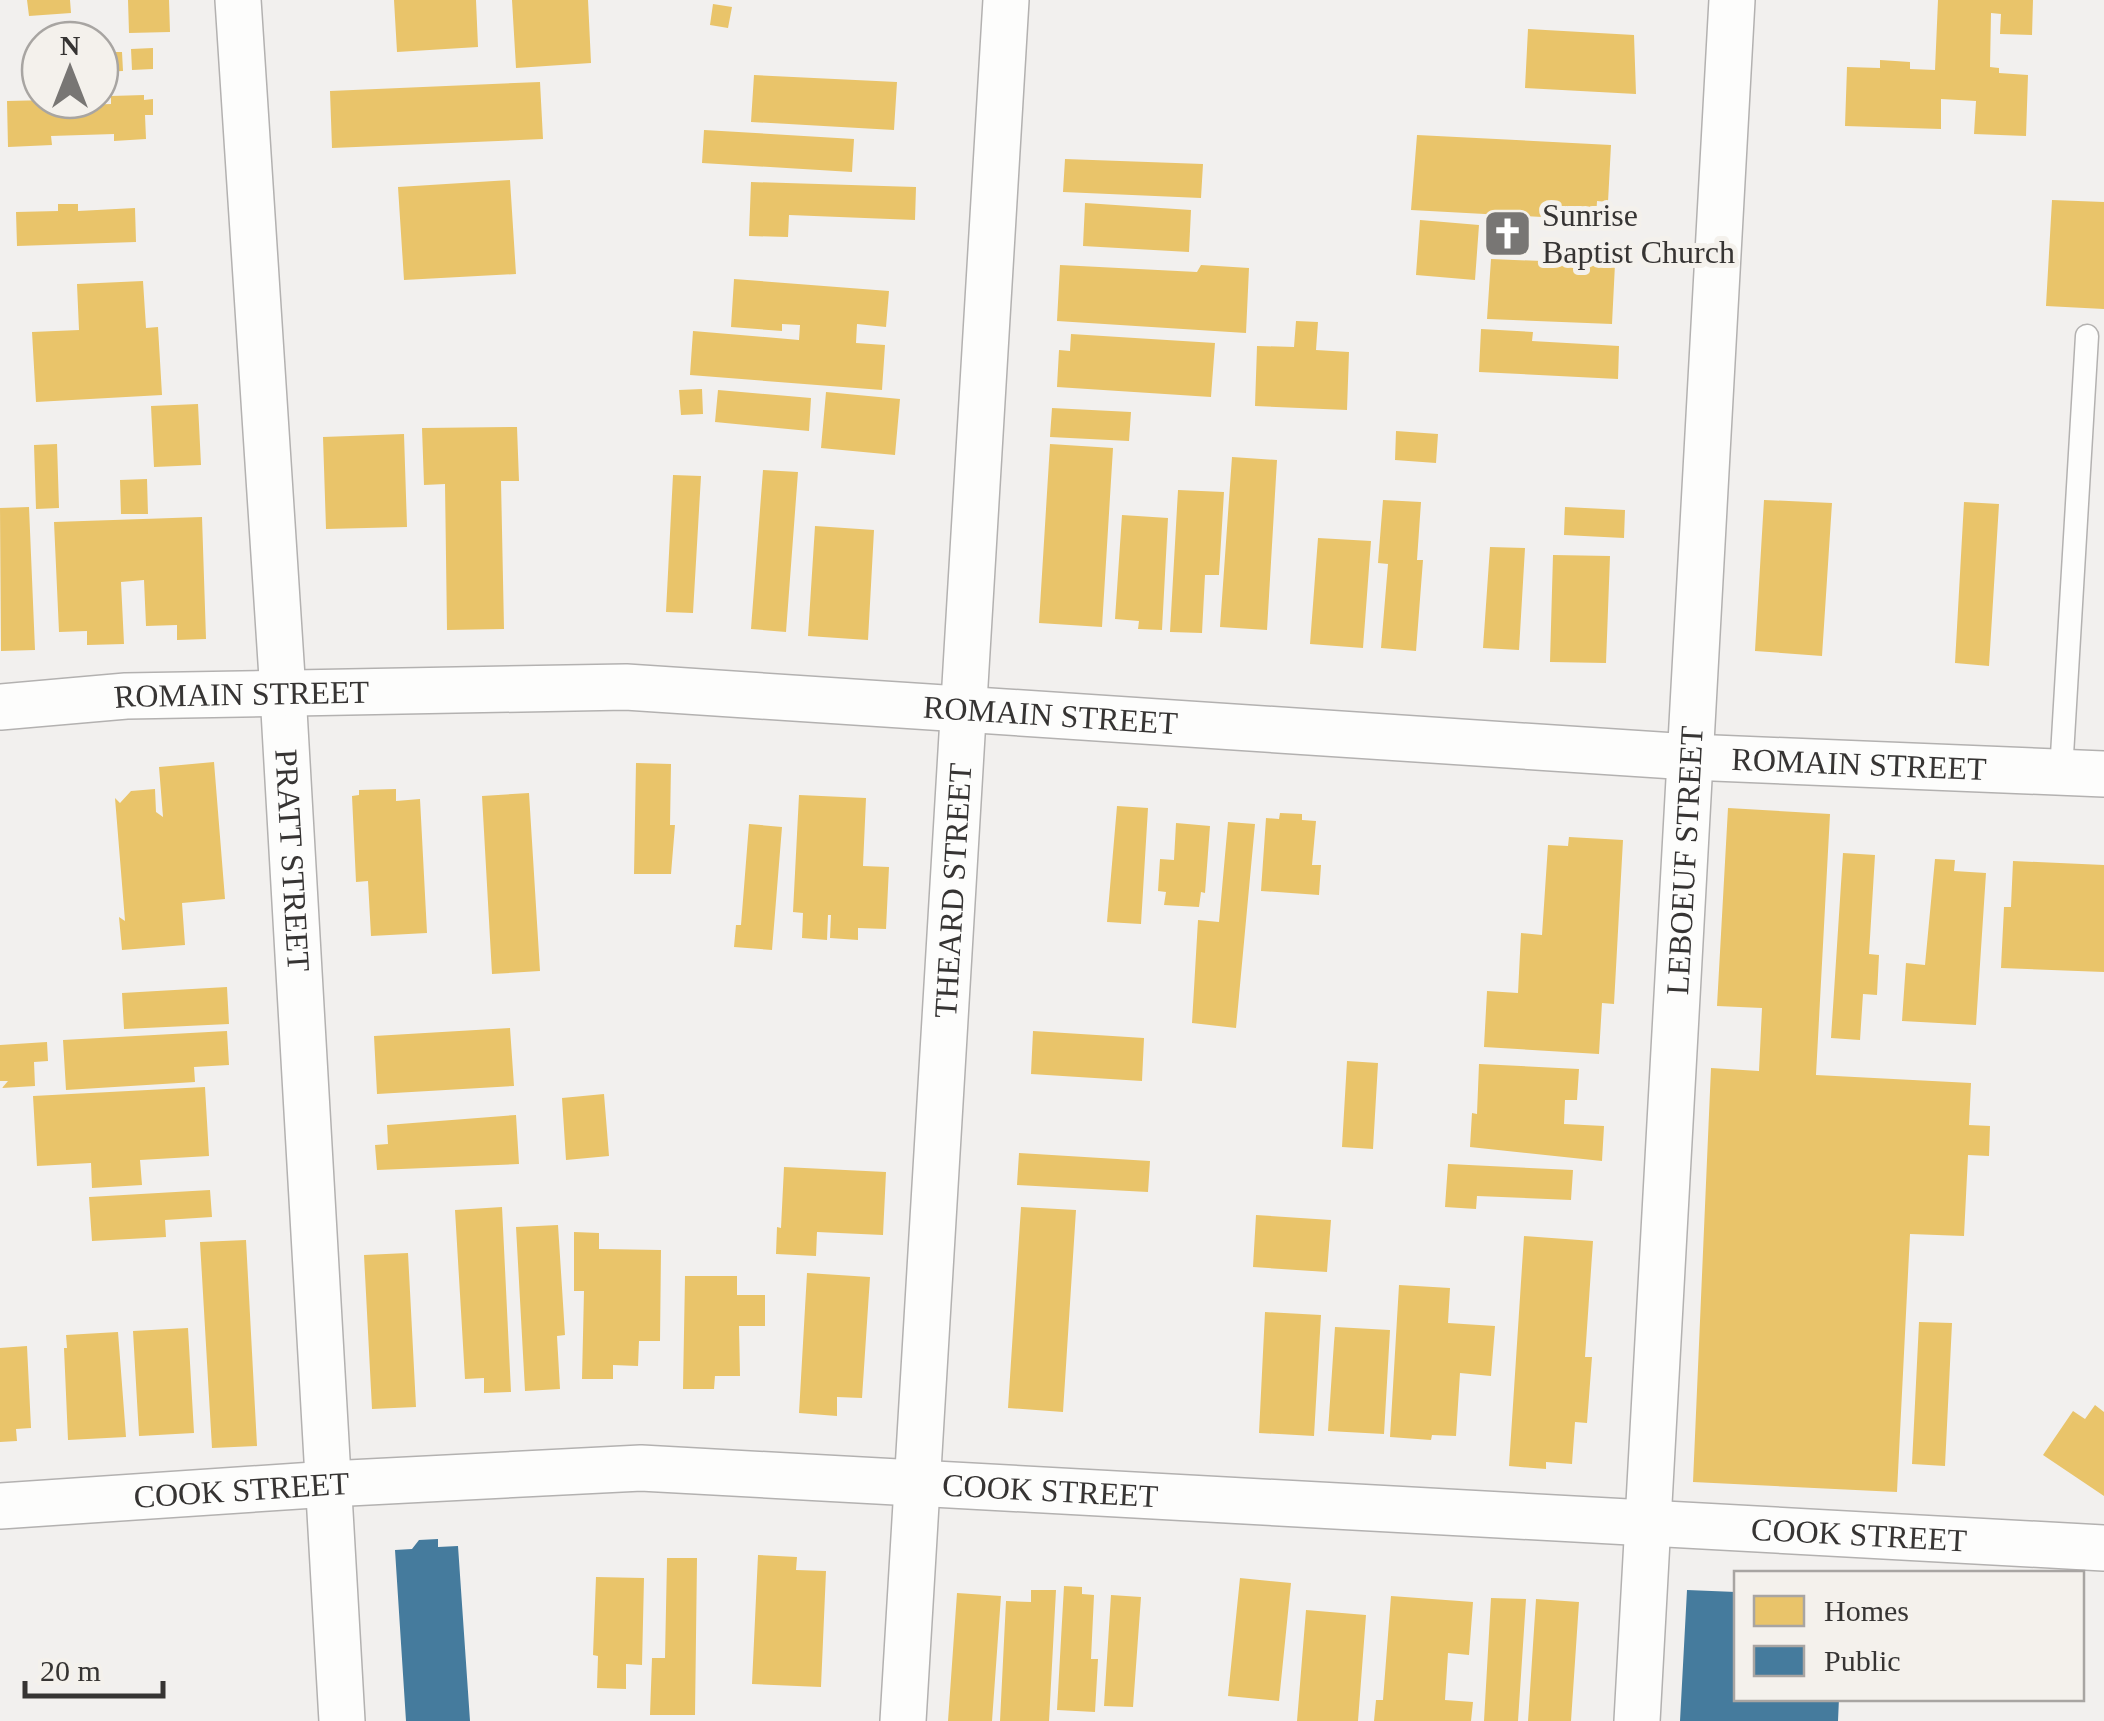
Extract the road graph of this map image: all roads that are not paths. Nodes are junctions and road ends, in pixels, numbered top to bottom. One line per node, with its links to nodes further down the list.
1 (238, 0): 5 (street, PRATT STREET)
2 (1006, 0): 7 (street, THEARD STREET)
3 (1732, 0): 8 (street, LEBOEUF STREET)
4 (2087, 336): 9 (lane)
5 (283, 693): 6 (street, ROMAIN STREET); 7 (street, ROMAIN STREET); 11 (street, PRATT STREET)
6 (0, 707)
7 (964, 708): 8 (street, ROMAIN STREET); 10 (street, THEARD STREET)
8 (1690, 757): 9 (street, ROMAIN STREET); 13 (street, LEBOEUF STREET)
9 (2082, 773)
10 (918, 1482): 11 (street, COOK STREET); 13 (street, COOK STREET); 16 (street, THEARD STREET)
11 (328, 1484): 12 (street, COOK STREET); 15 (street, PRATT STREET)
12 (0, 1506)
13 (1648, 1526): 14 (street, COOK STREET); 17 (street, LEBOEUF STREET)
14 (2104, 1548)
15 (342, 1721)
16 (903, 1721)
17 (1637, 1721)

